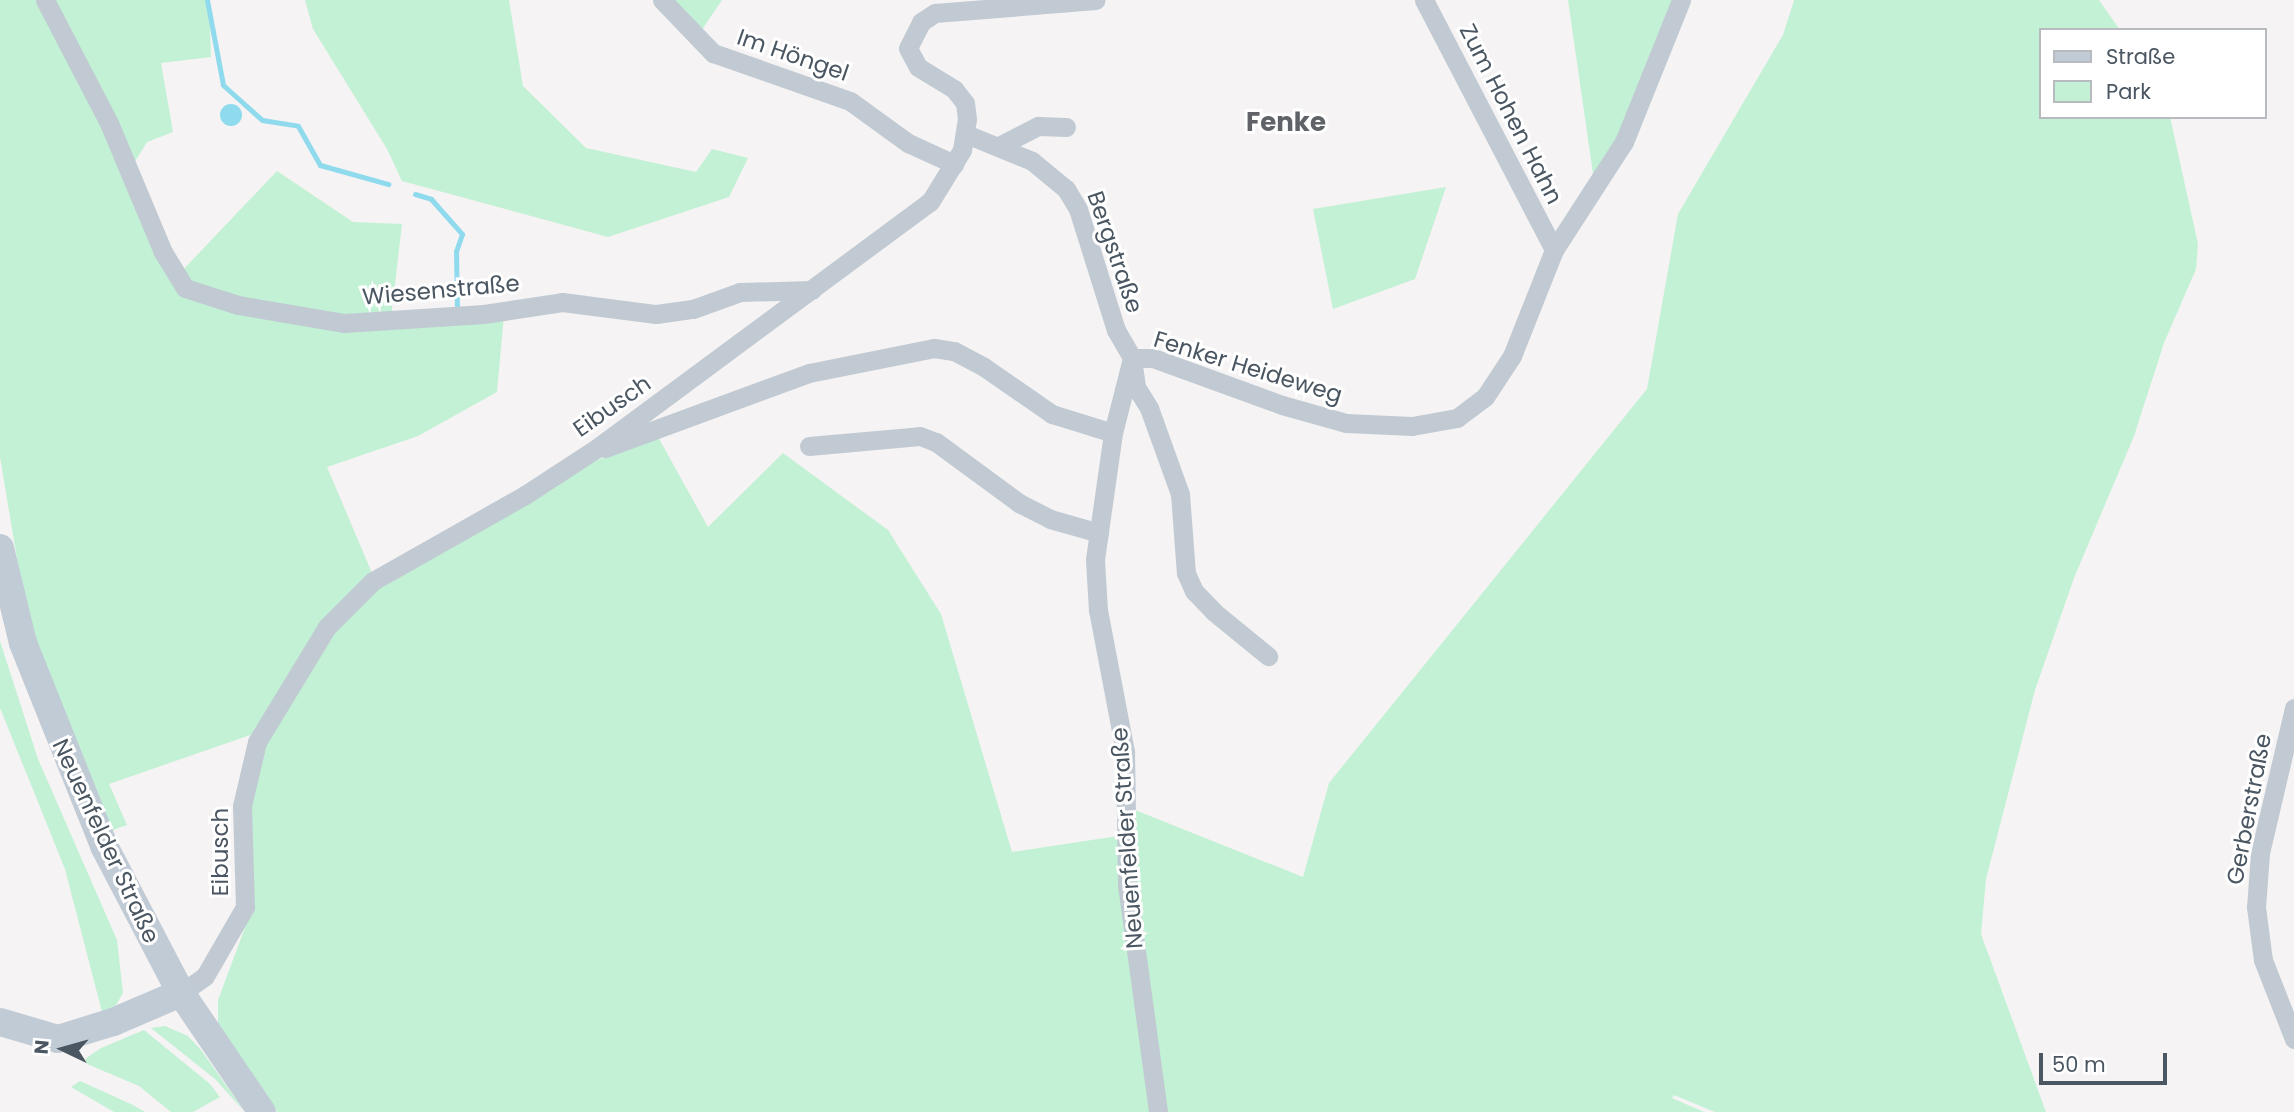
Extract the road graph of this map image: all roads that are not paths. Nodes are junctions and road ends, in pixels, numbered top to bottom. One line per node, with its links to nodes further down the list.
1 (45, 0): 11 (street, Wiesenstraße)
2 (662, 0): 9 (street, Im Höngel)
3 (1095, 0): 7 (street, Eibusch)
4 (1424, 0): 10 (street, Zum Hohen Hahn)
5 (1682, 0): 10 (street, Fenker Heideweg)
6 (1066, 127): 8 (street)
7 (966, 134): 8 (street, Bergstraße); 9 (street, Eibusch)
8 (1001, 145): 12 (street, Bergstraße)
9 (954, 164): 11 (street, Eibusch)
10 (1554, 250): 12 (street, Fenker Heideweg)
11 (812, 290): 15 (street, Eibusch)
12 (1132, 358): 13 (street, Neuenfelder Straße); 18 (street, Bergstraße)
13 (1114, 433): 15 (street); 16 (street, Neuenfelder Straße)
14 (809, 446): 16 (street)
15 (597, 448): 20 (street, Eibusch)
16 (1099, 533): 24 (street, Neuenfelder Straße)
17 (0, 548): 20 (main road, Neuenfelder Straße)
18 (1268, 656)
19 (2294, 708): 22 (street, Gerberstraße)
20 (181, 993): 21 (main road); 23 (main road, Neuenfelder Straße)
21 (0, 1022)
22 (2294, 1039)
23 (262, 1112)
24 (1158, 1112)

